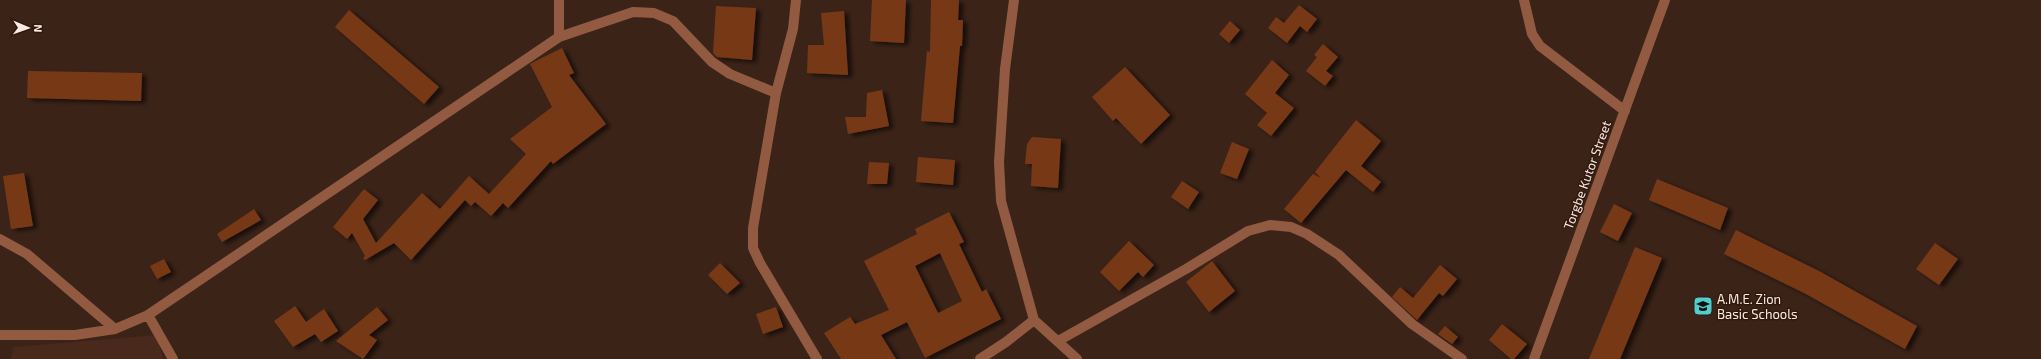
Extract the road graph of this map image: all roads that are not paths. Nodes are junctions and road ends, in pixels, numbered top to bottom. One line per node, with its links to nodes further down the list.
1 (559, 0): 6 (street)
2 (796, 0): 7 (street)
3 (1014, 0): 11 (street)
4 (1524, 0): 8 (street)
5 (1665, 0): 8 (street, Torgbe Kutor Street)
6 (559, 37): 7 (street); 10 (street)
7 (776, 93): 16 (street)
8 (1625, 111): 20 (street, Torgbe Kutor Street)
9 (0, 239): 12 (street)
10 (148, 315): 12 (street); 15 (street)
11 (1034, 320): 14 (street); 17 (street)
12 (115, 329): 13 (street)
13 (0, 335)
14 (1058, 341): 18 (street); 19 (street)
15 (173, 359)
16 (817, 359)
17 (980, 359)
18 (1077, 359)
19 (1462, 359)
20 (1534, 359)

